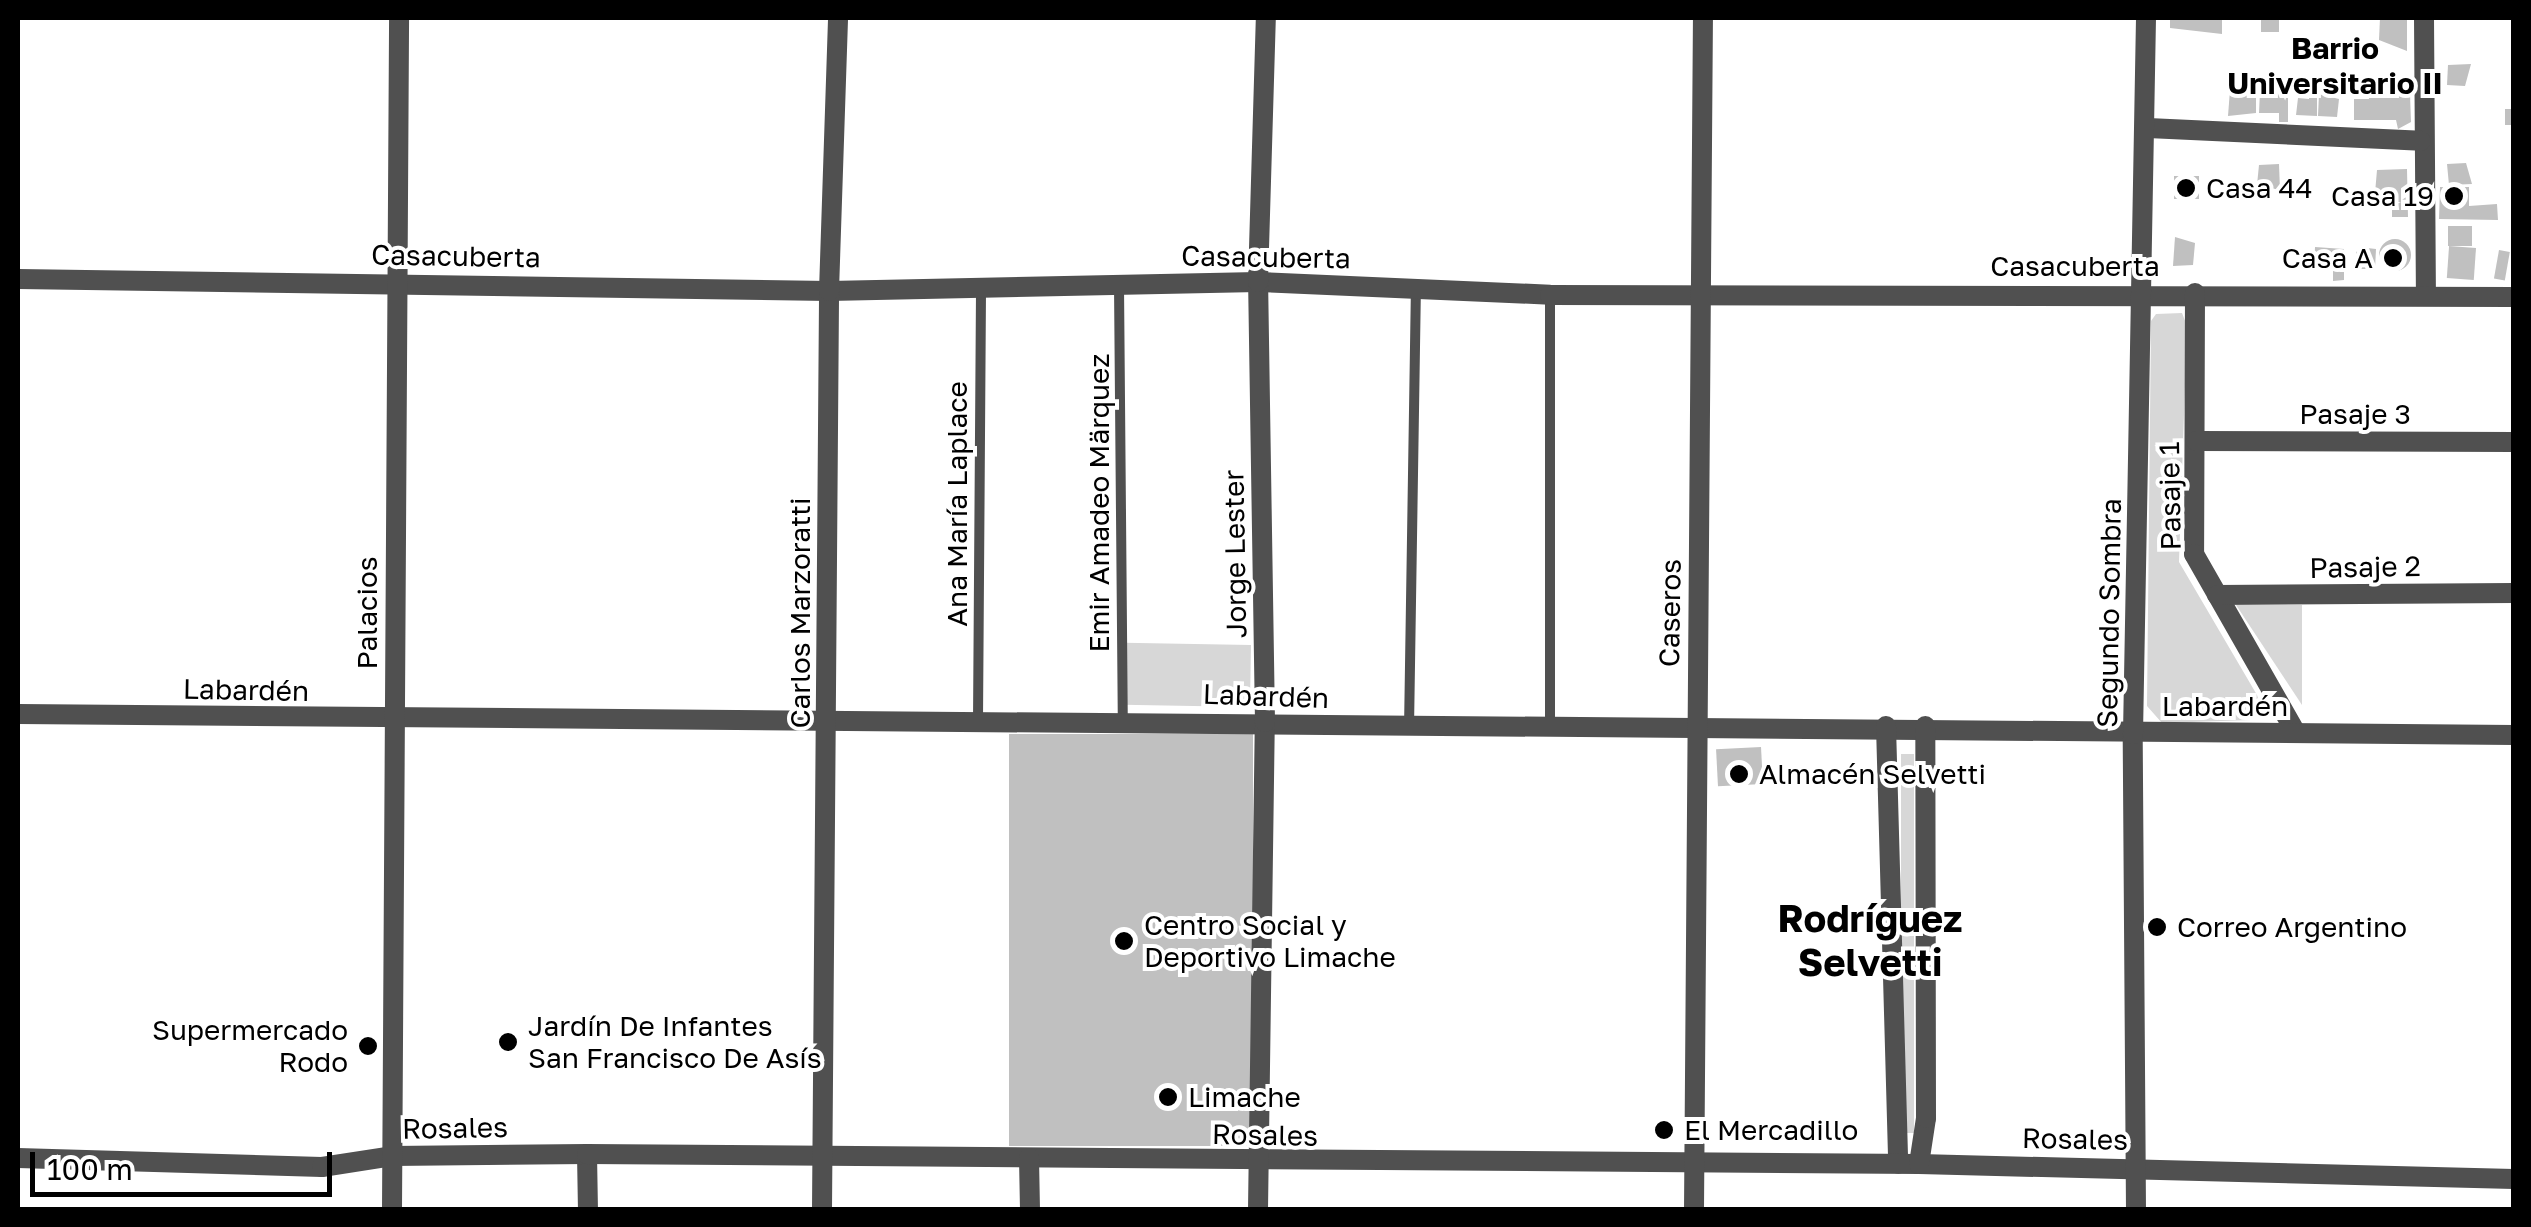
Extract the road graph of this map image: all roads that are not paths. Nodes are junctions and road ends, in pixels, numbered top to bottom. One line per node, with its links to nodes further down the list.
1 (399, 18): 10 (street, Palacios)
2 (838, 18): 15 (street, Carlos Marzoratti)
3 (1266, 18): 11 (street, Jorge Lester)
4 (1702, 18): 19 (street, Caseros)
5 (2146, 18): 7 (street, Segundo Sombra)
6 (2424, 18): 8 (street)
7 (2148, 128): 8 (street); 16 (street, Segundo Sombra)
8 (2421, 141): 20 (street)
9 (18, 279): 10 (street, Casacuberta)
10 (396, 282): 15 (street, Casacuberta); 27 (street, Palacios)
11 (1258, 282): 12 (street, Casacuberta); 14 (street, Casacuberta); 31 (street, Jorge Lester)
12 (1119, 284): 13 (street, Casacuberta); 29 (lane, Emir Amadeo Märquez)
13 (982, 288): 15 (street, Casacuberta); 28 (lane, Ana María Laplace)
14 (1416, 288): 18 (street, Casacuberta); 36 (lane)
15 (829, 291): 30 (street, Carlos Marzoratti)
16 (2143, 292): 17 (street, Casacuberta); 19 (street, Casacuberta); 38 (street, Segundo Sombra)
17 (2195, 293): 20 (street, Casacuberta); 22 (street, Pasaje 1)
18 (1550, 295): 19 (street, Casacuberta); 34 (lane)
19 (1700, 295): 35 (street, Caseros)
20 (2426, 295): 21 (street, Casacuberta)
21 (2514, 297)
22 (2196, 441): 23 (street, Pasaje 3); 25 (street, Pasaje 1)
23 (2514, 442)
24 (2514, 592): 25 (street, Pasaje 2)
25 (2217, 596): 37 (street, Pasaje 1)
26 (18, 714): 27 (street, Labardén)
27 (394, 720): 30 (street, Labardén); 41 (street, Palacios)
28 (978, 720): 29 (street, Labardén); 30 (street, Labardén)
29 (1123, 720): 31 (street, Labardén)
30 (827, 721): 42 (street, Carlos Marzoratti)
31 (1265, 722): 36 (street, Labardén); 45 (street, Jorge Lester)
32 (1886, 726): 33 (street, Labardén); 35 (street, Labardén); 46 (street)
33 (1924, 726): 38 (street, Labardén); 47 (street)
34 (1550, 728): 35 (street, Labardén); 36 (street, Labardén)
35 (1696, 728): 48 (street, Caseros)
36 (1409, 730)
37 (2296, 733): 38 (street, Labardén); 39 (street, Labardén)
38 (2133, 734): 49 (street, Segundo Sombra)
39 (2514, 735)
40 (588, 1154): 41 (street, Rosales); 42 (street, Rosales); 52 (street)
41 (392, 1156): 43 (street, Rosales); 51 (street, Palacios)
42 (822, 1156): 44 (street, Rosales); 53 (street, Carlos Marzoratti)
43 (18, 1158)
44 (1029, 1158): 45 (street, Rosales); 54 (street)
45 (1258, 1163): 48 (street, Rosales); 55 (street, Jorge Lester)
46 (1898, 1164): 47 (street, Rosales); 48 (street, Rosales)
47 (1919, 1164): 49 (street, Rosales)
48 (1694, 1167): 56 (street, Caseros)
49 (2137, 1167): 50 (street, Rosales); 57 (street, Segundo Sombra)
50 (2514, 1179)
51 (392, 1210)
52 (588, 1210)
53 (822, 1210)
54 (1030, 1210)
55 (1258, 1210)
56 (1694, 1210)
57 (2136, 1210)

